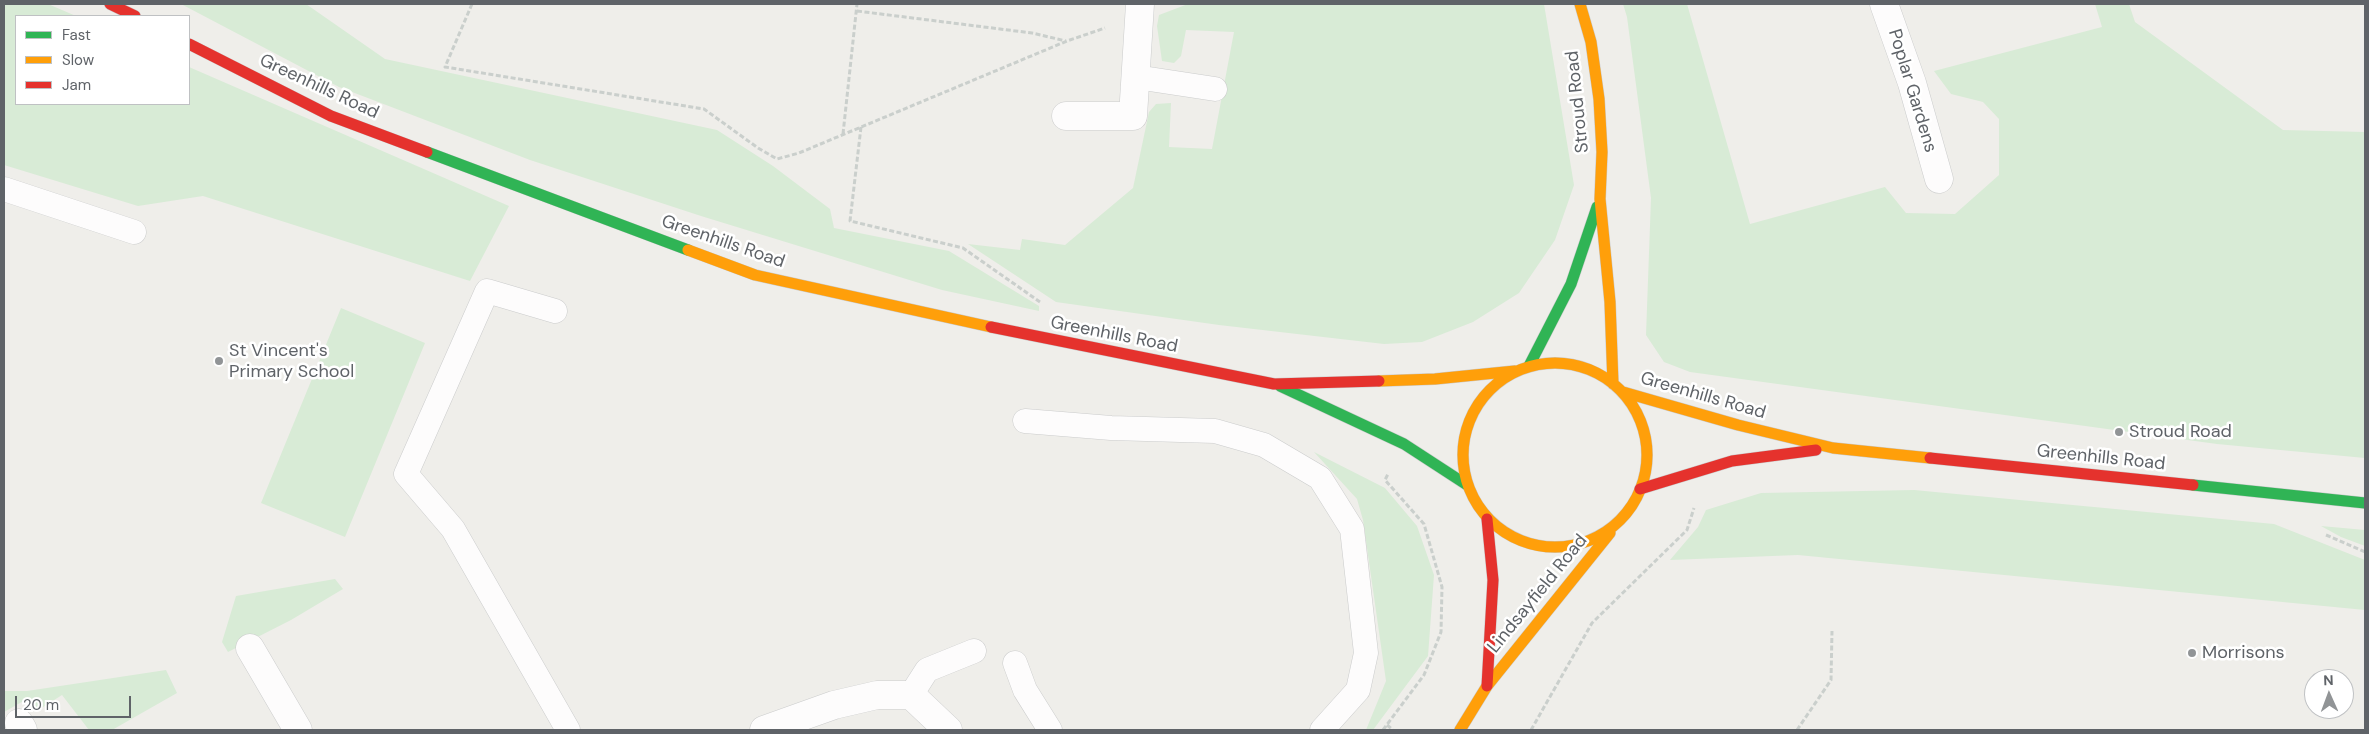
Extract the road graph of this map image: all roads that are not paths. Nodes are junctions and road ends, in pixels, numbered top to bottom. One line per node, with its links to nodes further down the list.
1 (110, 4): 5 (street)
2 (1580, 4): 12 (street, Stroud Road)
3 (1884, 4): 10 (street, Poplar Gardens)
4 (1140, 10): 7 (street)
5 (133, 15)
6 (190, 45): 17 (street, Greenhills Road)
7 (1136, 76): 8 (lane); 9 (street)
8 (1215, 89)
9 (1066, 116)
10 (1939, 179)
11 (4, 189): 13 (lane)
12 (1600, 199): 15 (street, Stroud Road); 18 (street, Stroud Road)
13 (134, 232)
14 (555, 311): 33 (lane)
15 (1529, 366): 16 (street); 18 (street)
16 (1515, 371): 17 (street, Greenhills Road); 22 (street)
17 (1274, 384): 22 (street, Greenhills Road)
18 (1614, 384): 19 (street)
19 (1623, 392): 21 (street, Greenhills Road); 23 (street, Lindsayfield Road)
20 (1025, 421): 37 (lane)
21 (1833, 448): 23 (street, Greenhills Road); 24 (street, Greenhills Road)
22 (1467, 485): 25 (street)
23 (1640, 489): 26 (street, Lindsayfield Road)
24 (2365, 503)
25 (1487, 519): 26 (street); 30 (street, Lindsayfield Road)
26 (1617, 524): 30 (street, Lindsayfield Road)
27 (250, 648): 32 (street)
28 (974, 651): 31 (lane)
29 (1015, 663): 36 (lane)
30 (1487, 686): 38 (street, Lindsayfield Road)
31 (911, 695): 34 (street); 35 (street)
32 (298, 730)
33 (568, 730)
34 (764, 730)
35 (948, 730)
36 (1050, 730)
37 (1322, 730)
38 (1460, 730)

